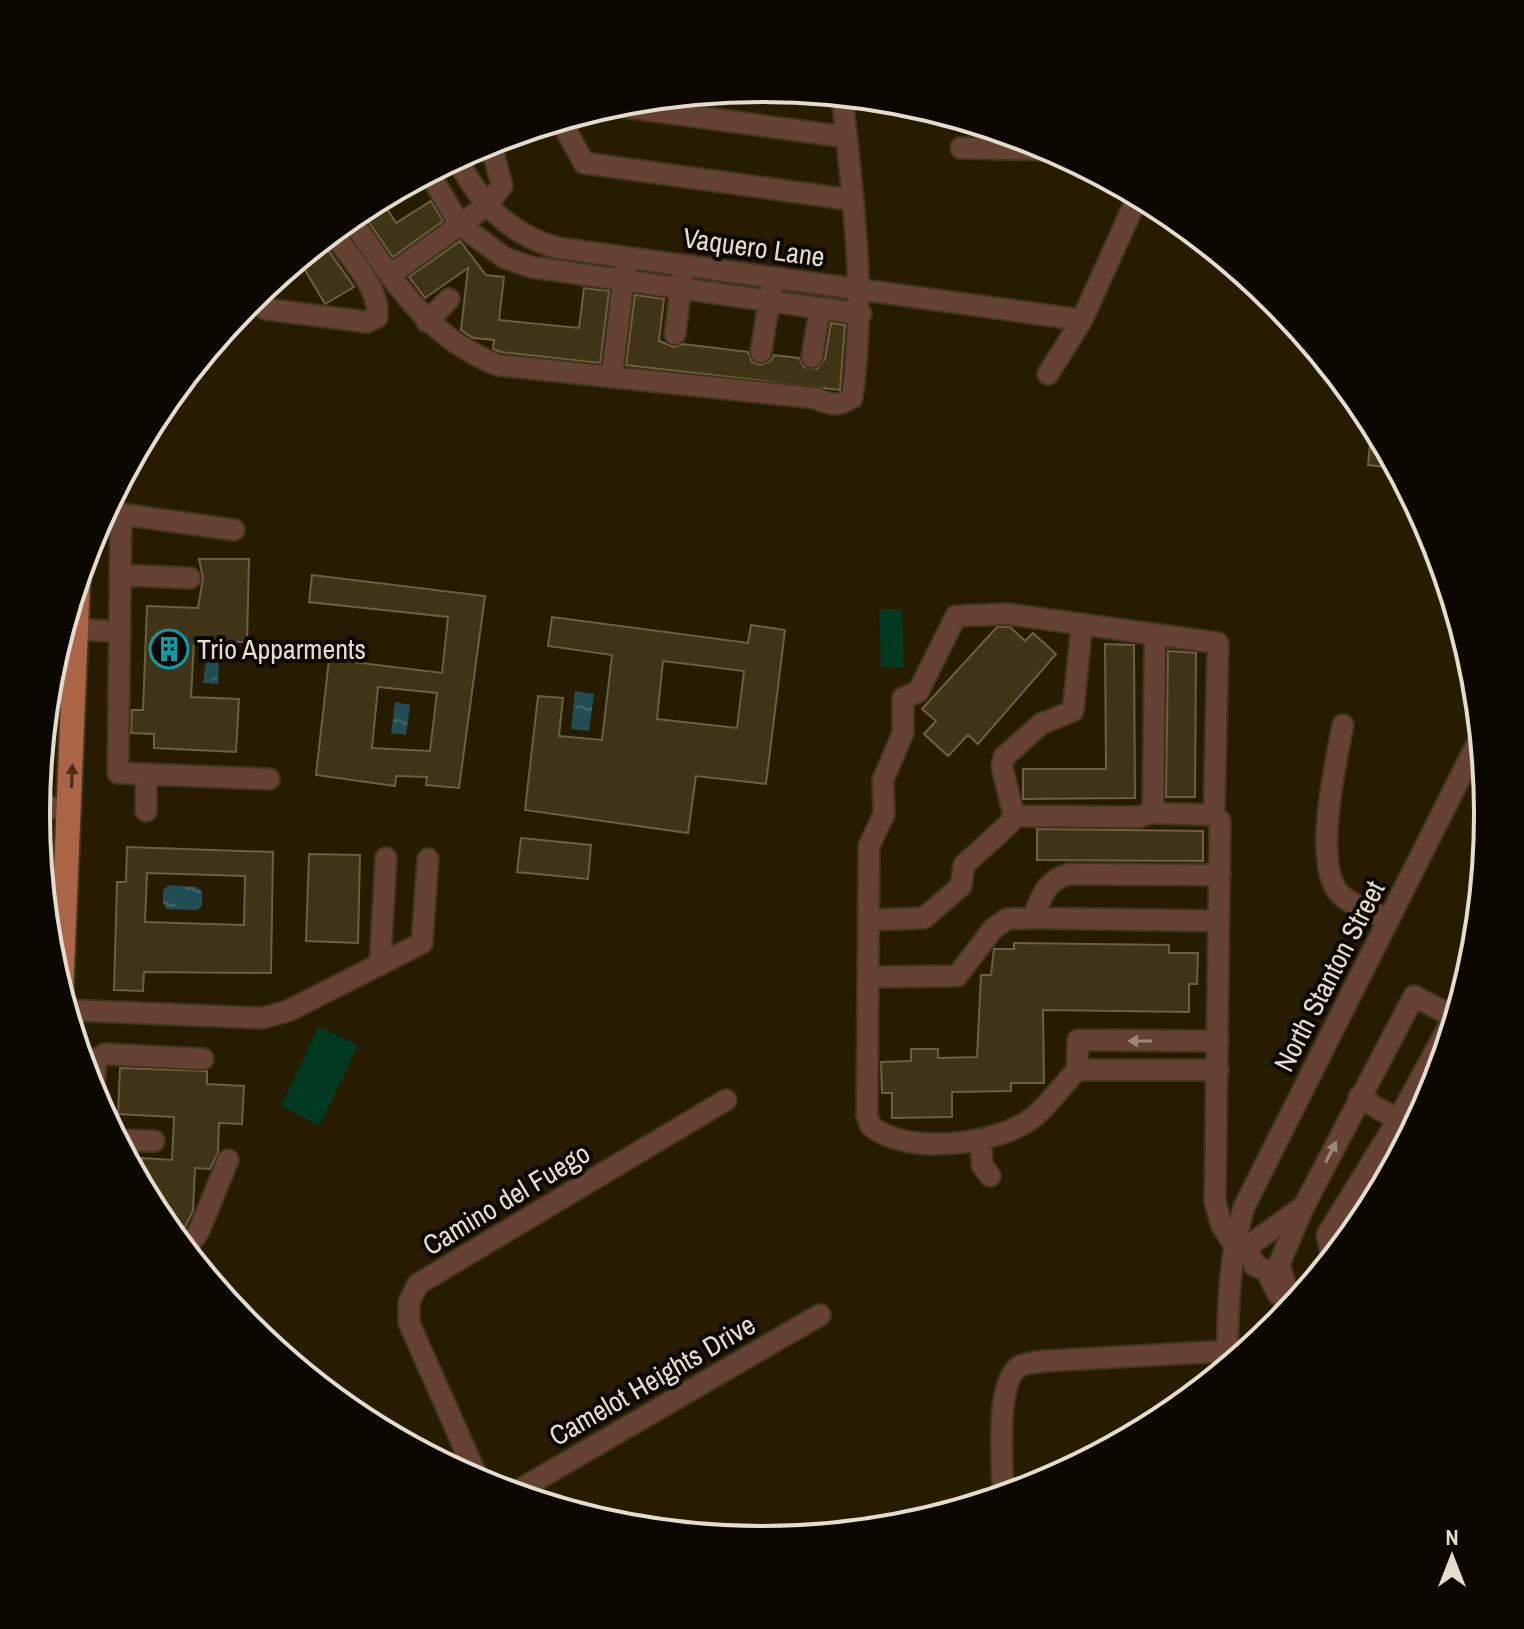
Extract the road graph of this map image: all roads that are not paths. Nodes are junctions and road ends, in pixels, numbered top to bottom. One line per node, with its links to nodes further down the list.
1 (843, 108): 4 (street)
2 (655, 111): 4 (street)
3 (566, 130): 10 (street)
4 (846, 137): 10 (street)
5 (961, 148): 6 (street)
6 (1014, 149)
7 (494, 155): 11 (street)
8 (462, 169): 11 (street, Vaquero Lane)
9 (435, 182): 13 (street)
10 (853, 200): 24 (street)
11 (486, 206): 13 (street); 16 (street, Vaquero Lane)
12 (1133, 207): 30 (street)
13 (460, 225): 19 (street); 20 (street)
14 (357, 229): 20 (street)
15 (339, 242): 28 (street)
16 (558, 248): 17 (street, Vaquero Lane); 19 (street)
17 (626, 258): 18 (street, Vaquero Lane); 22 (street)
18 (683, 266): 21 (street, Vaquero Lane); 23 (street)
19 (554, 271): 22 (street)
20 (390, 275): 31 (street)
21 (772, 278): 24 (street, Vaquero Lane); 26 (street)
22 (623, 281): 23 (street); 36 (street)
23 (681, 289): 26 (street); 32 (street)
24 (860, 290): 29 (street); 30 (street, Vaquero Lane)
25 (449, 299): 31 (street)
26 (769, 301): 27 (street); 33 (street)
27 (820, 308): 29 (street); 34 (street)
28 (265, 309)
29 (861, 314): 36 (street)
30 (1082, 320): 35 (street)
31 (427, 322): 36 (street)
32 (675, 334)
33 (761, 352)
34 (812, 357)
35 (1048, 374)
36 (612, 375)
37 (234, 530): 38 (street)
38 (121, 575): 39 (street); 43 (street)
39 (190, 578)
40 (77, 620): 42 (main road)
41 (1082, 624): 44 (street); 54 (street); 59 (street)
42 (77, 629): 43 (street); 50 (main road, one-way to 42)
43 (120, 632): 47 (street)
44 (1155, 635): 52 (street); 53 (street)
45 (1343, 725): 60 (street)
46 (1471, 756): 60 (street, North Stanton Street)
47 (146, 774): 48 (street); 51 (street)
48 (269, 779)
49 (50, 808): 50 (street)
50 (71, 808): 62 (main road)
51 (146, 811)
52 (1153, 813): 53 (street); 54 (street)
53 (1214, 815): 57 (street)
54 (1014, 816): 59 (street)
55 (386, 858): 63 (street)
56 (428, 859): 63 (street)
57 (1220, 875): 58 (street); 61 (street)
58 (1033, 918): 61 (street); 64 (street)
59 (869, 920): 64 (street)
60 (1389, 920): 86 (street, North Stanton Street)
61 (1219, 921): 67 (street)
62 (63, 950)
63 (380, 965): 65 (street)
64 (868, 977): 79 (street)
65 (78, 1010)
66 (1446, 1013): 73 (street)
67 (1218, 1041): 71 (street, one-way to 71); 72 (street)
68 (93, 1058): 69 (street)
69 (203, 1059)
70 (1428, 1064): 75 (street)
71 (1077, 1070): 72 (street); 79 (street)
72 (1218, 1070): 86 (street)
73 (1359, 1097): 75 (street); 84 (street, one-way to 73)
74 (726, 1100): 93 (street, Camino del Fuego)
75 (1398, 1120): 76 (street); 82 (street)
76 (1402, 1128)
77 (129, 1141): 78 (street)
78 (154, 1141)
79 (981, 1142): 81 (street)
80 (228, 1160): 85 (street)
81 (990, 1176)
82 (1360, 1181): 83 (street); 87 (street)
83 (1365, 1193)
84 (1304, 1206): 86 (street); 88 (street)
85 (192, 1241)
86 (1240, 1245): 89 (street); 91 (street, North Stanton Street)
87 (1329, 1245)
88 (1288, 1294)
89 (1282, 1300)
90 (820, 1315): 95 (street, Camelot Heights Drive)
91 (1227, 1353)
92 (1219, 1360): 94 (street)
93 (471, 1464)
94 (1003, 1484)
95 (526, 1486)

